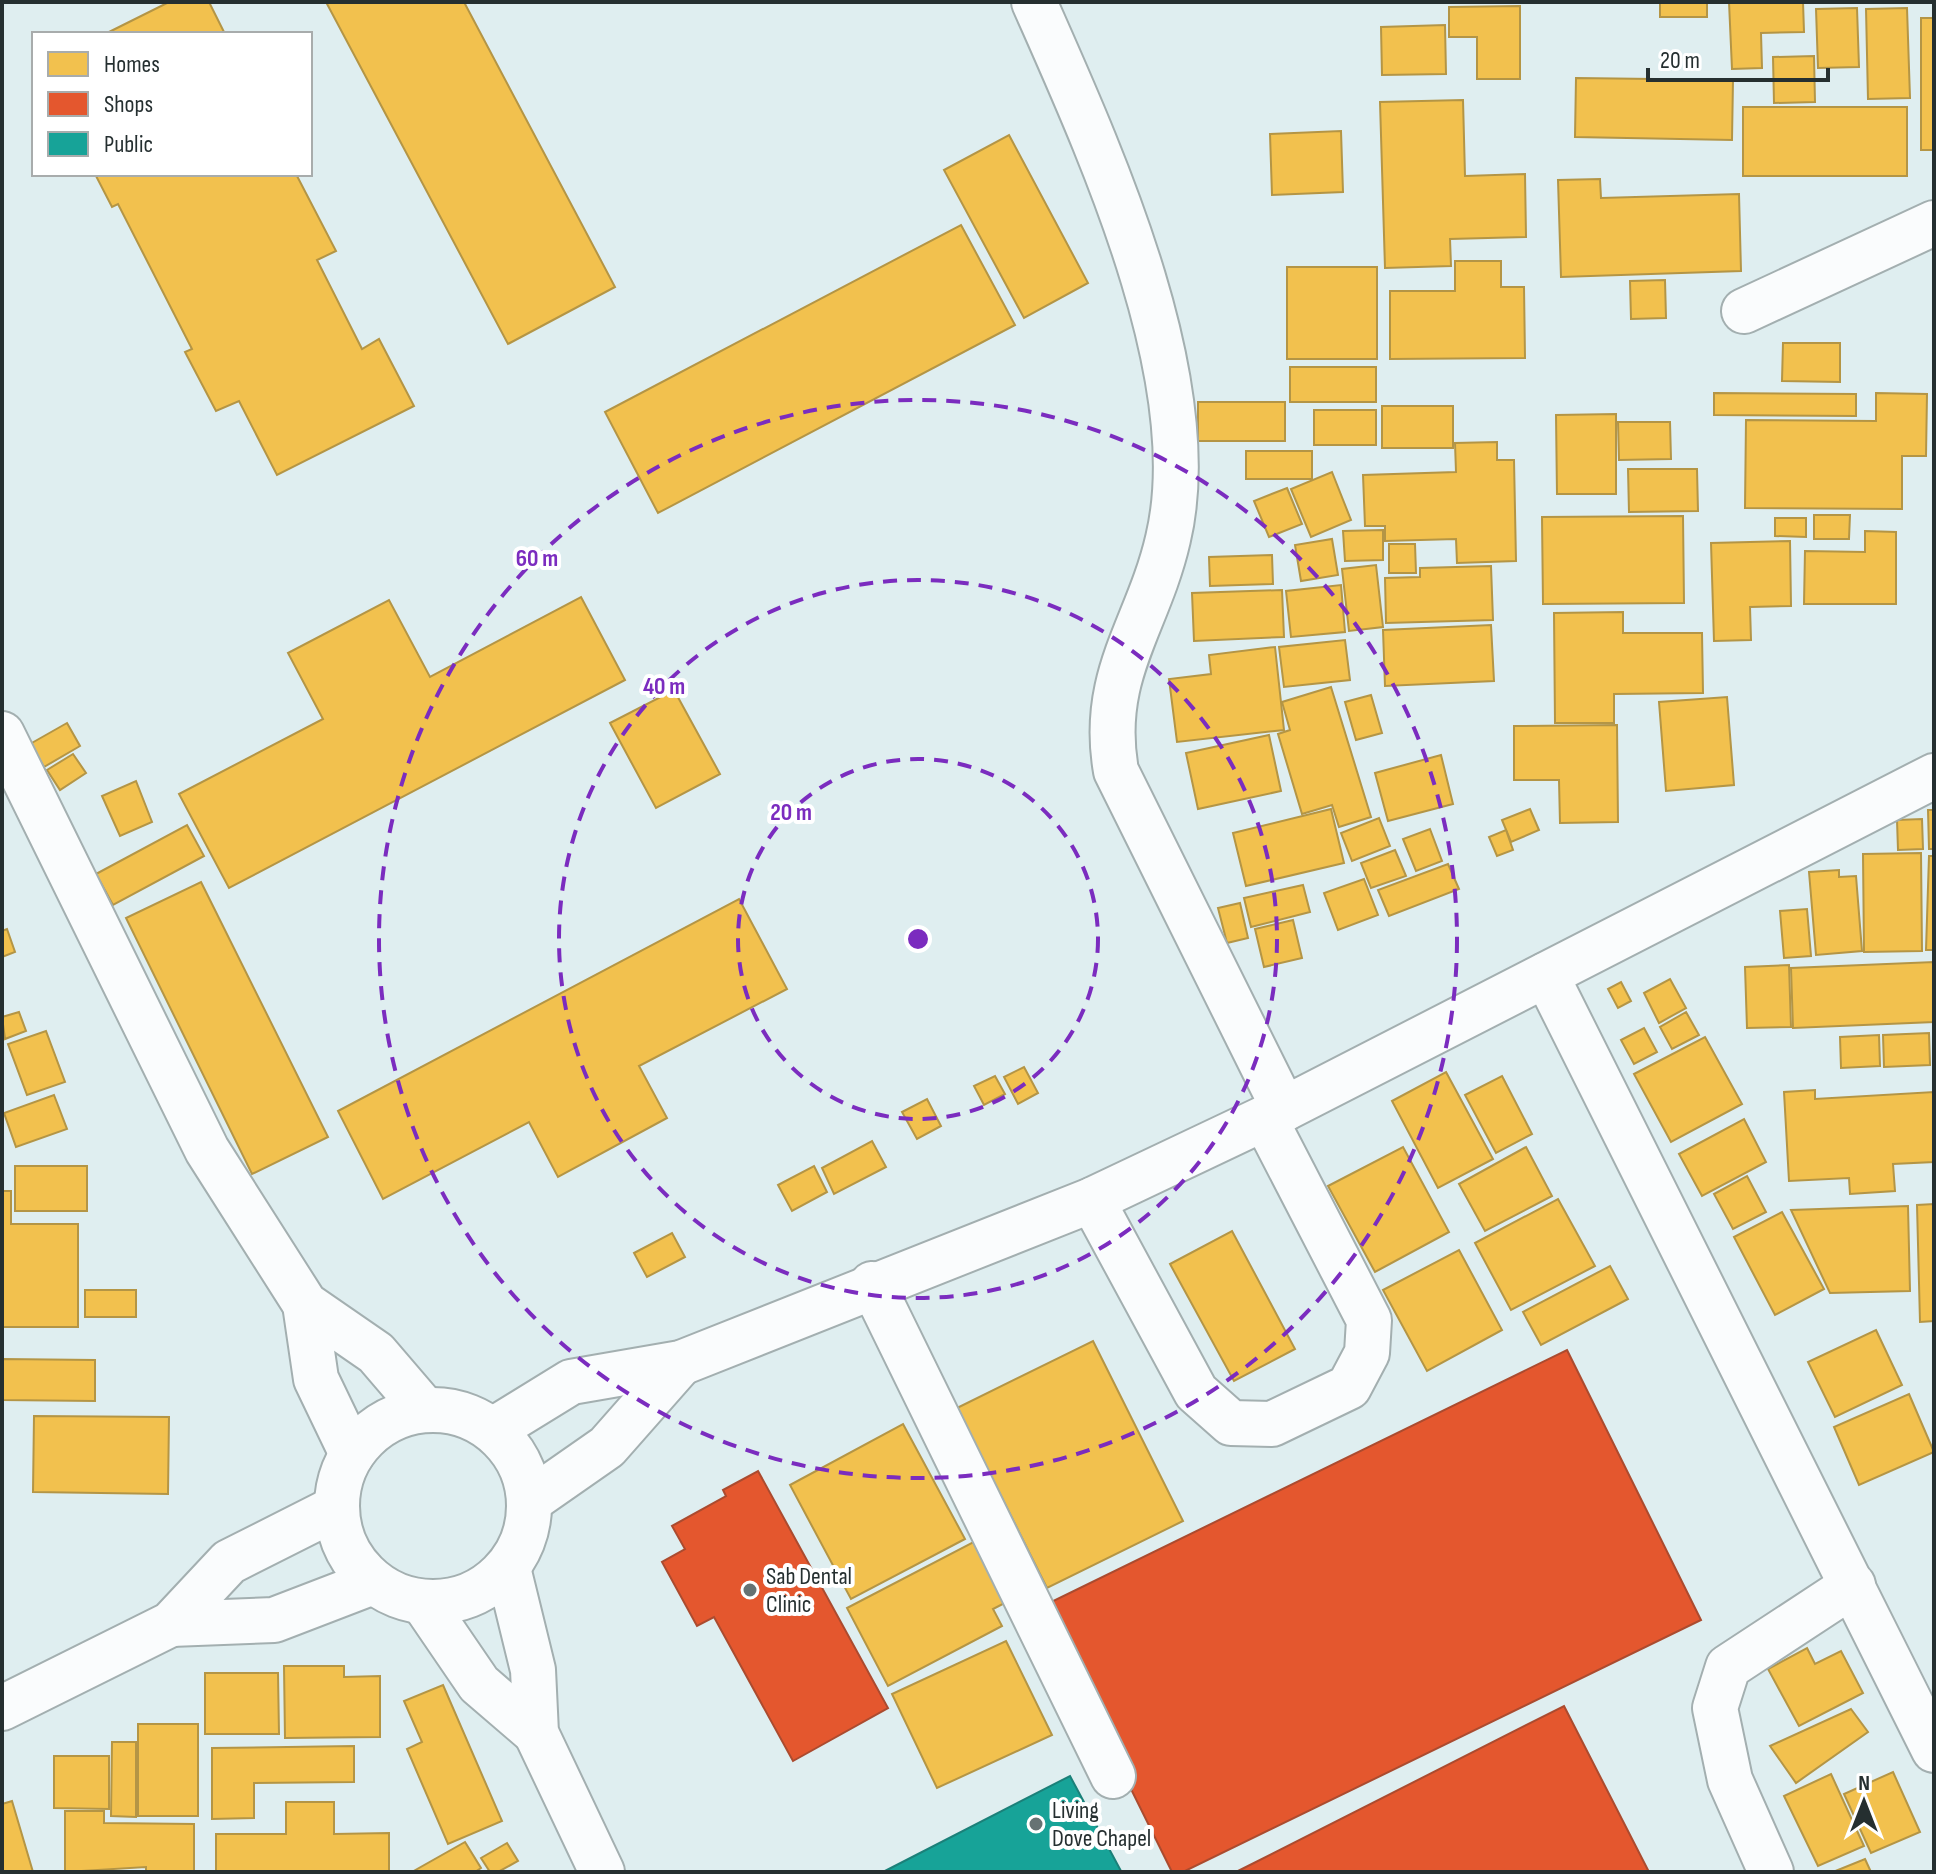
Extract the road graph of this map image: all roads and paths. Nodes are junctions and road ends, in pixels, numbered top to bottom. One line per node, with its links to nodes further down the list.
1 (1034, 2): 7 (street)
2 (1934, 223): 3 (street)
3 (1744, 311)
4 (2, 734): 10 (street)
5 (1934, 776): 6 (street)
6 (1546, 975): 7 (street); 19 (street)
7 (1274, 1114): 8 (street); 8 (street)
8 (1092, 1200): 9 (street)
9 (872, 1284): 11 (street); 25 (street)
10 (305, 1304): 12 (street); 14 (street)
11 (681, 1363): 13 (street); 15 (street)
12 (424, 1409): 13 (street); 14 (street)
13 (493, 1430): 15 (street)
14 (352, 1454): 16 (street)
15 (531, 1500): 17 (street)
16 (336, 1508): 18 (street); 21 (street)
17 (508, 1568): 20 (street); 23 (street)
18 (373, 1582): 20 (street); 21 (street)
19 (1853, 1585): 24 (street); 27 (street)
20 (423, 1602): 23 (street)
21 (171, 1624): 22 (street)
22 (2, 1708)
23 (536, 1733): 26 (street)
24 (1934, 1750)
25 (1113, 1776)
26 (602, 1872)
27 (1771, 1872)

